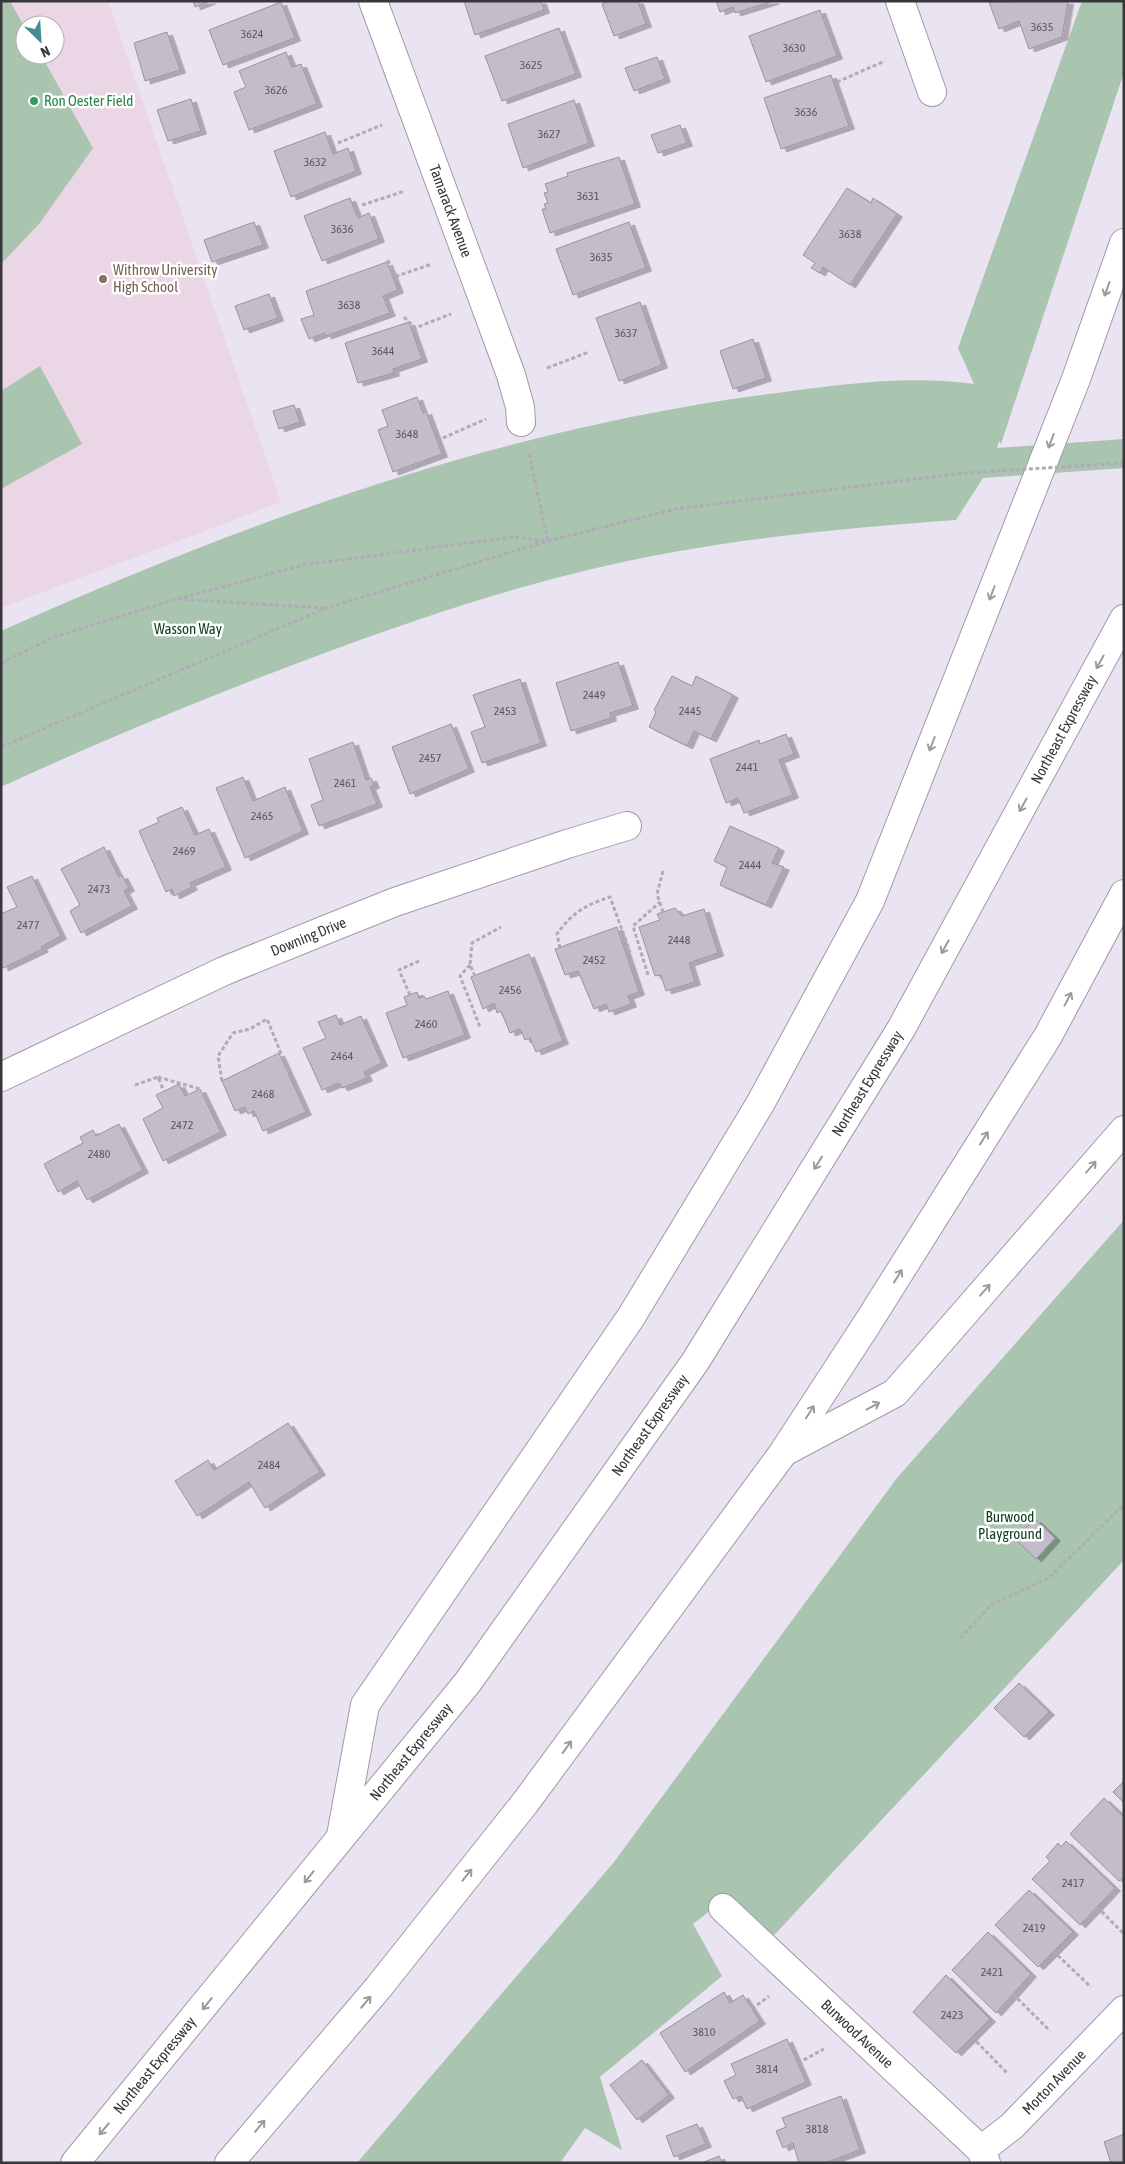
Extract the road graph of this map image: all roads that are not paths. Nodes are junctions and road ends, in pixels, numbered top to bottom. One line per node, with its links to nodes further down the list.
1 (373, 1): 5 (main road, Tamarack Avenue)
2 (900, 1): 3 (main road)
3 (932, 92)
4 (1124, 243): 12 (main road, one-way to 12)
5 (521, 422)
6 (1124, 619): 12 (main road, Northeast Expressway, one-way to 12)
7 (627, 826): 9 (main road, Downing Drive)
8 (1124, 894): 11 (main road, one-way to 8)
9 (1, 1077)
10 (1124, 1130): 11 (main road, one-way to 10)
11 (783, 1453): 17 (main road, one-way to 11)
12 (340, 1839): 16 (main road, Northeast Expressway, one-way to 16)
13 (724, 1908): 15 (main road, Burwood Avenue)
14 (1124, 2010): 15 (main road, Morton Avenue)
15 (983, 2157)
16 (76, 2163)
17 (229, 2163)

